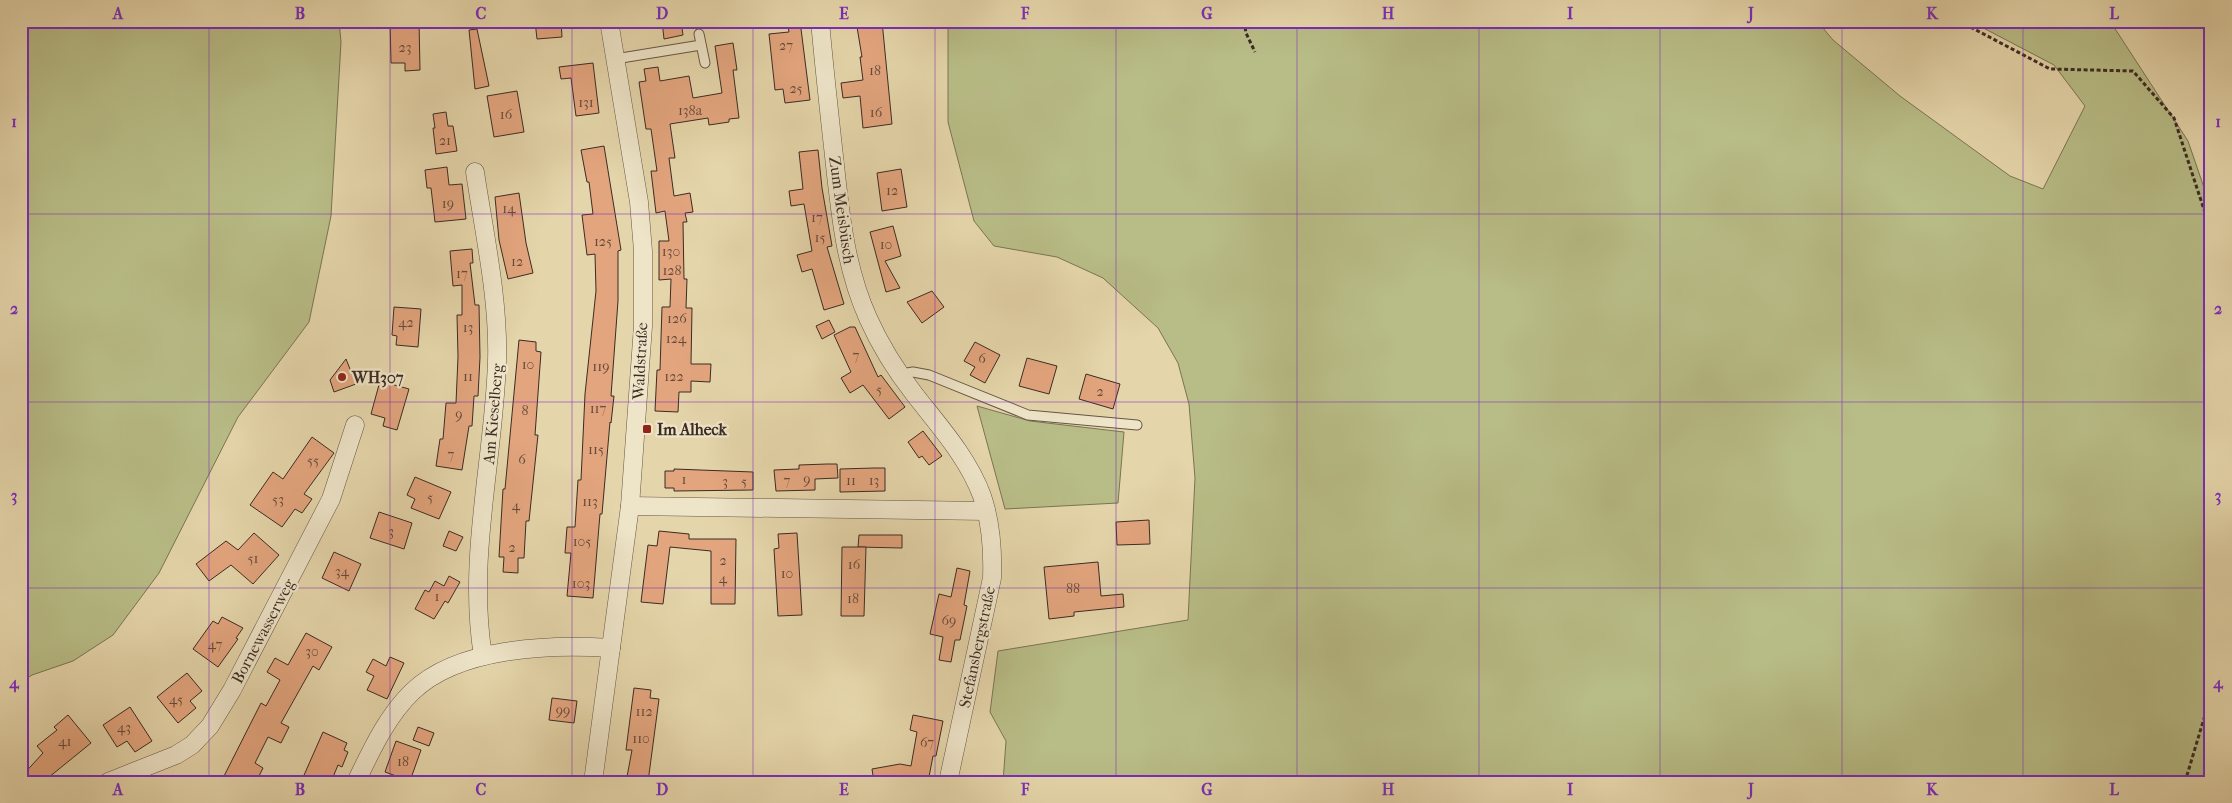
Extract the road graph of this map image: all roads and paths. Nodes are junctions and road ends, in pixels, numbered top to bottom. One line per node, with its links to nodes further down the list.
1 (608, 21): 8 (street, Waldstraße)
2 (820, 21): 12 (street, Zum Meisbüsch)
3 (1244, 21): 7 (path)
4 (1960, 21): 11 (path)
5 (700, 34): 6 (lane)
6 (701, 45): 8 (lane); 9 (lane)
7 (1255, 52)
8 (615, 59): 15 (street, Waldstraße)
9 (704, 63)
10 (475, 172): 18 (street, Am Kieselberg)
11 (2211, 231)
12 (901, 374): 14 (lane); 16 (street, Zum Meisbüsch)
13 (355, 425): 20 (street, Bornewasserweg)
14 (1136, 426)
15 (630, 506): 16 (street); 17 (street, Waldstraße)
16 (986, 511): 23 (street, Stefansbergstraße)
17 (612, 648): 18 (street); 22 (street, Waldstraße)
18 (484, 656): 21 (street)
19 (2211, 695): 24 (path)
20 (108, 782)
21 (356, 782)
22 (593, 782)
23 (948, 782)
24 (2185, 782)

